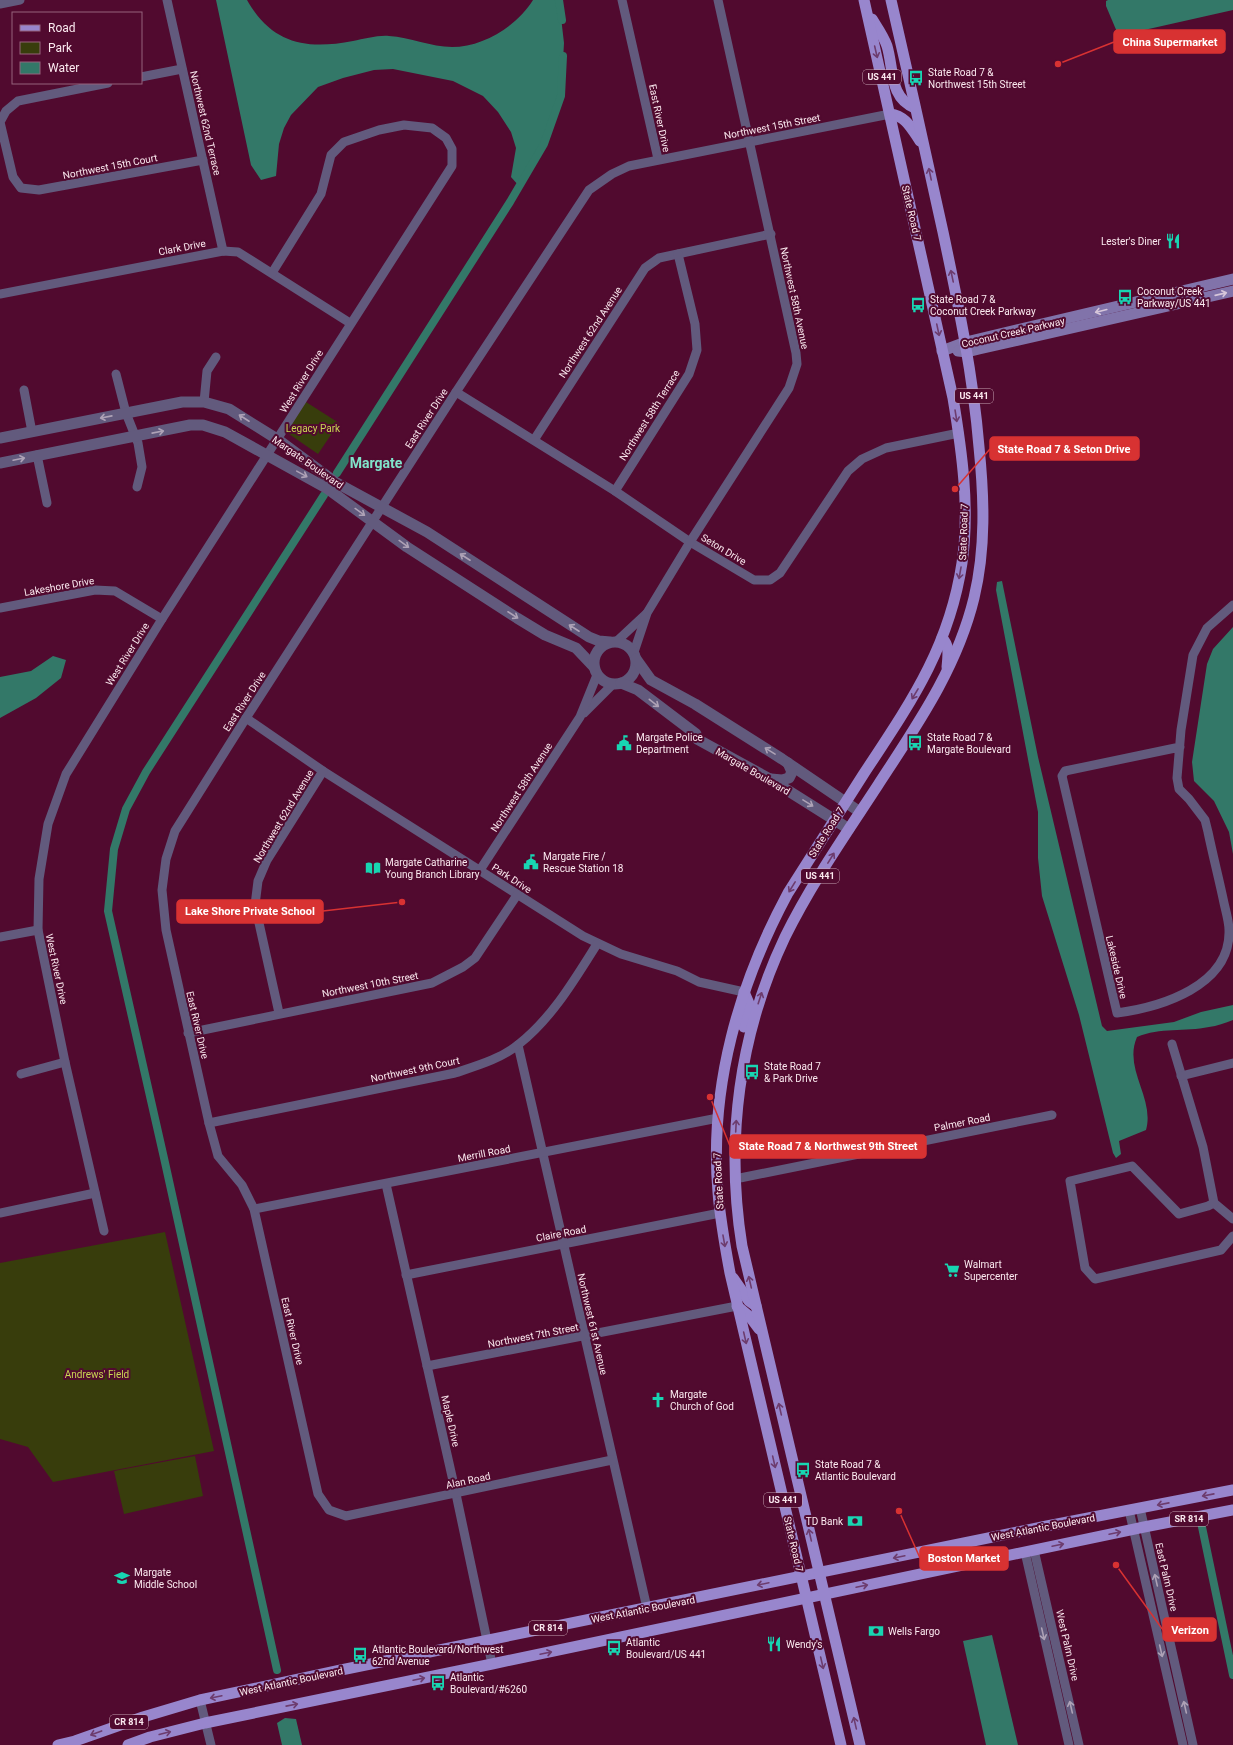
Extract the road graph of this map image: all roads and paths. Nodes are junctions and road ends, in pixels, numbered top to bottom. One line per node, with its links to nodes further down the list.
1 (20, 0): 7 (street)
2 (167, 0): 8 (street, Northwest 62nd Terrace)
3 (622, 0): 15 (street, East River Drive)
4 (718, 0): 13 (street, Northwest 58th Avenue)
5 (891, 0): 11 (main road, State Road 7 / US 441)
6 (865, 3): 11 (main road); 12 (main road, State Road 7 / US 441, one-way to 12)
7 (0, 4)
8 (182, 68): 9 (street); 16 (street, Northwest 62nd Terrace)
9 (142, 77)
10 (103, 84): 16 (street, Northwest 15th Court)
11 (915, 108): 14 (main road, State Road 7 / US 441)
12 (890, 114): 13 (street, Northwest 15th Street); 14 (main road); 28 (main road, State Road 7 / US 441, one-way to 28)
13 (750, 142): 15 (street, Northwest 15th Street); 17 (street, Northwest 58th Avenue)
14 (924, 148): 27 (main road, State Road 7 / US 441, one-way to 14)
15 (658, 159): 32 (street, East River Drive)
16 (203, 160): 18 (street, Northwest 62nd Terrace)
17 (771, 234): 19 (street, Northwest 62nd Avenue); 49 (street, Northwest 58th Avenue)
18 (223, 250): 20 (street, Clark Drive); 24 (street, Clark Drive)
19 (678, 254): 40 (street, Northwest 62nd Avenue); 45 (street, Northwest 58th Terrace)
20 (272, 273): 26 (street, Clark Drive); 26 (street, West River Drive)
21 (1233, 279): 22 (main road, Coconut Creek Parkway)
22 (1212, 284): 25 (main road); 27 (main road, Coconut Creek Parkway, one-way to 27)
23 (1233, 291): 25 (main road, Coconut Creek Parkway, one-way to 23)
24 (0, 294)
25 (1202, 299): 27 (main road, Coconut Creek Parkway)
26 (350, 323): 39 (street, West River Drive)
27 (967, 347): 28 (main road, Coconut Creek Parkway); 58 (main road, State Road 7 / US 441)
28 (942, 351): 36 (main road, State Road 7 / US 441, one-way to 36)
29 (216, 357): 33 (street)
30 (116, 374): 34 (street)
31 (24, 390): 35 (street)
32 (456, 392): 40 (street, Seton Drive); 47 (street, East River Drive)
33 (204, 402): 34 (street, Margate Boulevard); 39 (street, Margate Boulevard, one-way to 33)
34 (126, 413): 35 (street, Margate Boulevard, one-way to 35); 37 (street)
35 (32, 432): 38 (street, Margate Boulevard)
36 (959, 433): 49 (street, Seton Drive); 54 (main road, State Road 7 / US 441, one-way to 54)
37 (135, 436): 41 (street, Margate Boulevard, one-way to 41); 42 (street, Margate Boulevard); 44 (street)
38 (0, 438)
39 (277, 439): 41 (street, West River Drive); 47 (street, Margate Boulevard)
40 (534, 440): 45 (street, Seton Drive)
41 (267, 455): 48 (street, Margate Boulevard, one-way to 48); 53 (street, West River Drive)
42 (37, 456): 43 (street, Margate Boulevard, one-way to 42); 46 (street)
43 (0, 463)
44 (137, 487)
45 (614, 491): 49 (street, Seton Drive)
46 (47, 503)
47 (382, 507): 48 (street, East River Drive); 55 (street, Margate Boulevard, one-way to 47)
48 (372, 521): 57 (street, Margate Boulevard, one-way to 57); 61 (street, East River Drive)
49 (690, 542): 52 (street, Northwest 58th Avenue)
50 (1233, 605): 62 (street, Lakeside Drive)
51 (0, 608): 53 (street, Lakeshore Drive)
52 (647, 613): 55 (street, Northwest 58th Avenue); 56 (street, Northwest 58th Avenue)
53 (162, 619): 72 (street, West River Drive)
54 (942, 638): 58 (main road); 66 (main road, State Road 7 / US 441, one-way to 66)
55 (613, 642): 56 (street); 57 (street)
56 (635, 656): 59 (street); 63 (street, one-way to 56)
57 (596, 671): 59 (street); 60 (street, Northwest 58th Avenue)
58 (947, 674): 67 (main road, State Road 7 / US 441)
59 (617, 684): 60 (street, Northwest 58th Avenue); 65 (street, Margate Boulevard, one-way to 65)
60 (580, 717): 70 (street, Northwest 58th Avenue)
61 (246, 718): 64 (street, Park Drive); 77 (street, East River Drive)
62 (1180, 747): 62 (street, Lakeside Drive)
63 (788, 763): 65 (street); 66 (street)
64 (323, 771): 70 (street, Park Drive); 76 (street, Northwest 62nd Avenue)
65 (768, 778): 68 (street, Margate Boulevard, one-way to 68)
66 (845, 802): 67 (street); 68 (main road, State Road 7 / US 441)
67 (860, 812): 69 (main road, State Road 7 / US 441)
68 (834, 820): 69 (street, Margate Boulevard); 75 (main road, State Road 7 / US 441, one-way to 75)
69 (849, 829): 78 (main road, State Road 7 / US 441, one-way to 69)
70 (480, 870): 71 (street, Park Drive)
71 (517, 895): 74 (street, Park Drive); 76 (street, Northwest 10th Street)
72 (38, 930): 73 (street); 81 (street, West River Drive)
73 (0, 937)
74 (597, 944): 75 (street, Park Drive); 80 (street, Northwest 9th Court)
75 (744, 992): 78 (main road); 86 (main road, State Road 7 / US 441)
76 (279, 1013): 77 (street, Northwest 10th Street)
77 (188, 1032): 87 (street, East River Drive)
78 (748, 1039): 90 (main road, State Road 7 / US 441, one-way to 78)
79 (1172, 1044): 84 (street)
80 (518, 1045): 87 (street, Northwest 9th Court); 89 (street, Northwest 61st Avenue)
81 (65, 1062): 83 (street); 92 (street, West River Drive)
82 (1233, 1063): 84 (street)
83 (21, 1074)
84 (1181, 1076): 93 (street)
85 (1052, 1116): 90 (street, Palmer Road)
86 (718, 1118): 88 (main road, State Road 7 / US 441); 89 (street, Merrill Road)
87 (209, 1123): 94 (street, East River Drive)
88 (717, 1147): 90 (main road); 96 (main road, State Road 7 / US 441)
89 (543, 1152): 91 (street, Merrill Road); 100 (street, Northwest 61st Avenue)
90 (735, 1179): 104 (main road, State Road 7 / US 441, one-way to 90)
91 (386, 1184): 94 (street, Merrill Road); 102 (street, Maple Drive)
92 (96, 1193): 95 (street); 98 (street, West River Drive)
93 (1214, 1203): 97 (street); 99 (street)
94 (254, 1208): 112 (street, East River Drive)
95 (0, 1213)
96 (720, 1213): 100 (street, Claire Road); 101 (main road, State Road 7 / US 441, one-way to 101)
97 (1233, 1219)
98 (104, 1231)
99 (1233, 1236)
100 (563, 1244): 102 (street, Claire Road); 106 (street, Northwest 61st Avenue)
101 (730, 1273): 103 (main road, State Road 7 / US 441); 104 (main road)
102 (406, 1275): 107 (street, Maple Drive)
103 (737, 1306): 105 (main road); 106 (street, Northwest 7th Street); 119 (main road, State Road 7 / US 441, one-way to 119)
104 (756, 1306): 105 (main road, State Road 7 / US 441)
105 (762, 1334): 118 (main road, State Road 7 / US 441, one-way to 105)
106 (585, 1336): 107 (street, Northwest 7th Street); 108 (street, Northwest 61st Avenue)
107 (427, 1366): 110 (street, Maple Drive)
108 (612, 1460): 110 (street, Alan Road); 124 (street, Northwest 61st Avenue)
109 (1233, 1490): 111 (main road, West Atlantic Boulevard / SR 814, one-way to 111)
110 (456, 1494): 112 (street, Alan Road); 125 (street, Maple Drive)
111 (1135, 1509): 114 (street, East Palm Drive); 118 (main road, West Atlantic Boulevard / SR 814, one-way to 118)
112 (329, 1510)
113 (1233, 1510): 114 (main road, West Atlantic Boulevard / SR 814)
114 (1139, 1528): 115 (main road, West Atlantic Boulevard / SR 814, one-way to 114); 116 (street, East Palm Drive); 117 (street, East Palm Drive)
115 (1030, 1551): 120 (street, West Palm Drive); 121 (main road, West Atlantic Boulevard / SR 814, one-way to 115); 122 (street)
116 (1152, 1562): 117 (street); 127 (street, East Palm Drive, one-way to 116)
117 (1143, 1572): 128 (street, East Palm Drive, one-way to 128)
118 (818, 1574): 119 (main road, West Atlantic Boulevard / SR 814); 121 (main road, State Road 7 / US 441)
119 (802, 1576): 123 (main road, State Road 7 / US 441); 124 (main road, West Atlantic Boulevard / CR 814, one-way to 124)
120 (1044, 1593): 122 (street); 131 (street, West Palm Drive, one-way to 120)
121 (824, 1594): 123 (main road, West Atlantic Boulevard / SR 814); 137 (main road, State Road 7 / US 441, one-way to 121)
122 (1034, 1596): 132 (street, one-way to 132)
123 (806, 1598): 126 (main road, West Atlantic Boulevard / CR 814, one-way to 123); 136 (main road, State Road 7 / US 441, one-way to 136)
124 (647, 1608): 125 (main road, West Atlantic Boulevard / CR 814)
125 (487, 1640): 126 (street, Maple Drive); 129 (main road, West Atlantic Boulevard / CR 814, one-way to 129)
126 (492, 1664): 130 (main road, West Atlantic Boulevard / CR 814, one-way to 126)
127 (1179, 1680): 128 (street); 141 (street, East Palm Drive, one-way to 127)
128 (1169, 1683): 140 (street, East Palm Drive)
129 (200, 1700): 130 (street); 133 (main road, West Atlantic Boulevard / CR 814, one-way to 133)
130 (205, 1723): 134 (main road, West Atlantic Boulevard / CR 814, one-way to 130); 135 (street)
131 (1076, 1729): 132 (street); 139 (street, West Palm Drive)
132 (1066, 1731): 138 (street)
133 (58, 1745)
134 (128, 1745)
135 (211, 1745)
136 (839, 1745)
137 (860, 1745)
138 (1069, 1745)
139 (1079, 1745)
140 (1183, 1745)
141 (1193, 1745)

